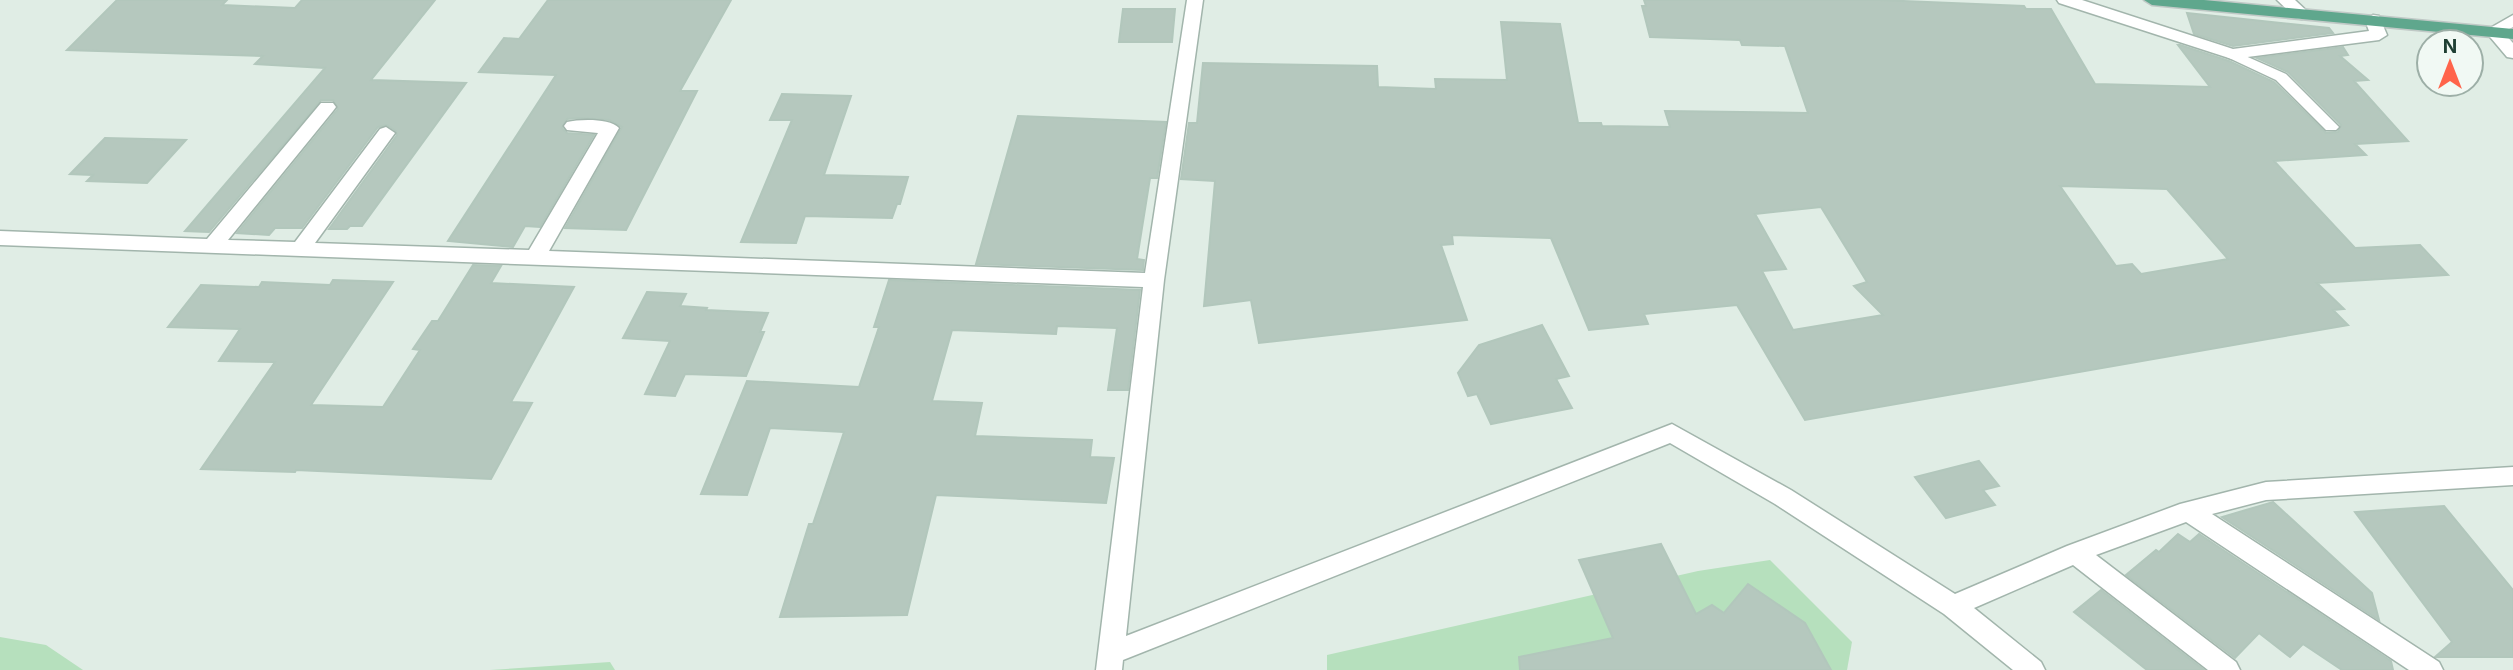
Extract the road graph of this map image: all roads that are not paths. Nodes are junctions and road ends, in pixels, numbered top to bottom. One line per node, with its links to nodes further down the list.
1 (1195, 0): 20 (street)
2 (2065, 0): 11 (street)
3 (2152, 0): 5 (main road)
4 (2285, 0): 5 (street)
5 (2302, 14): 6 (main road)
6 (2373, 20): 8 (main road); 11 (street)
7 (2513, 20): 8 (street)
8 (2493, 31): 9 (main road); 10 (street)
9 (2513, 34)
10 (2513, 53)
11 (2232, 54): 14 (lane)
12 (327, 107): 17 (street)
13 (573, 126): 19 (street)
14 (2331, 128)
15 (386, 133): 18 (street)
16 (0, 238): 17 (street)
17 (212, 246): 18 (street)
18 (300, 249): 19 (street)
19 (535, 258): 20 (street)
20 (1154, 280): 25 (street)
21 (2513, 476): 22 (street)
22 (2188, 511): 23 (street); 28 (street)
23 (2074, 553): 24 (street); 27 (street)
24 (1953, 606): 25 (street); 26 (street)
25 (1110, 662)
26 (2032, 670)
27 (2227, 670)
28 (2430, 670)

